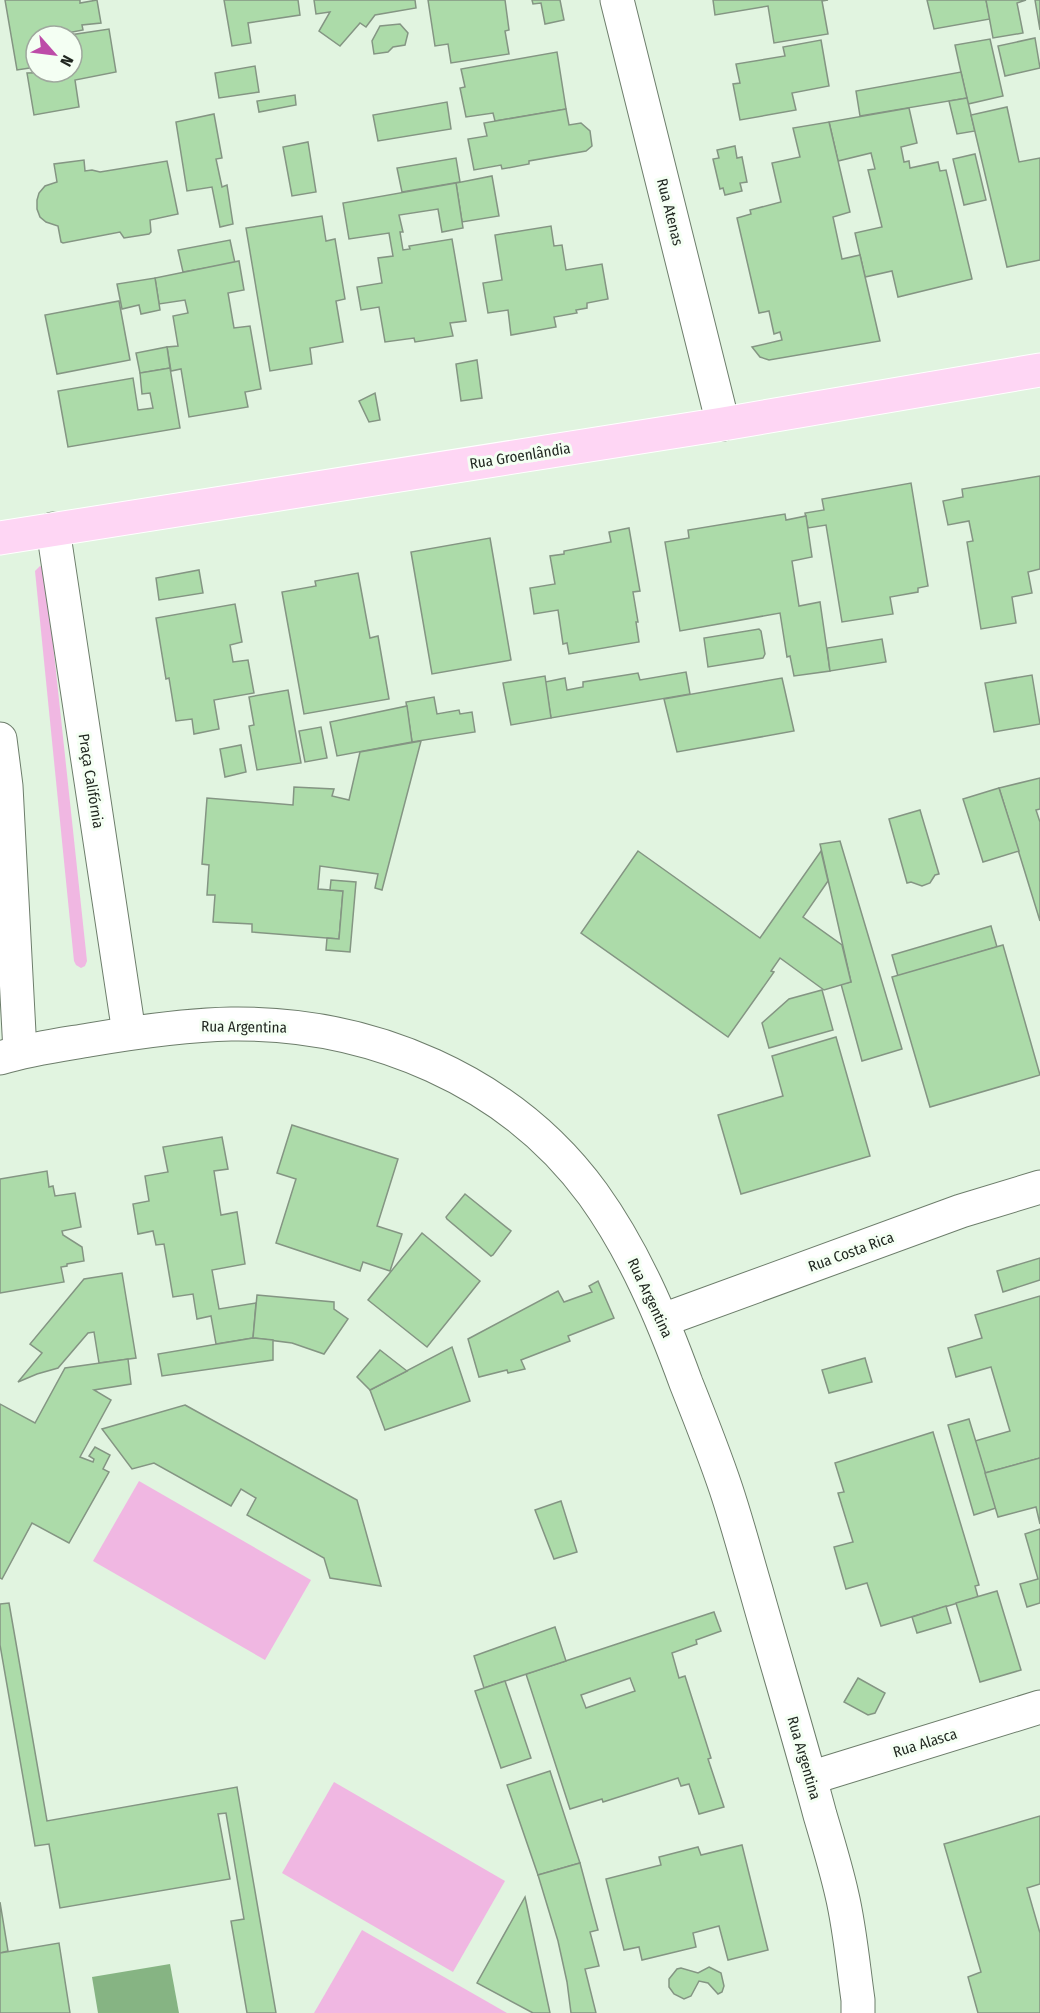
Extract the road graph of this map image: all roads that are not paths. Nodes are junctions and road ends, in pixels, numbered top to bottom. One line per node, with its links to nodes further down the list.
1 (617, 0): 3 (street, Rua Atenas)
2 (1040, 370): 3 (main road, Rua Groenlândia)
3 (723, 424): 4 (main road, Rua Groenlândia)
4 (53, 529): 5 (main road, Rua Groenlândia); 7 (street, Praça Califórnia)
5 (0, 538)
6 (0, 739): 8 (street)
7 (129, 1033): 8 (street, Rua Argentina); 10 (street, Rua Argentina)
8 (10, 1055)
9 (1040, 1188): 10 (street, Rua Costa Rica)
10 (663, 1320): 12 (street, Rua Argentina)
11 (1040, 1707): 12 (street, Rua Alasca)
12 (810, 1778): 13 (street, Rua Argentina)
13 (858, 2013)

